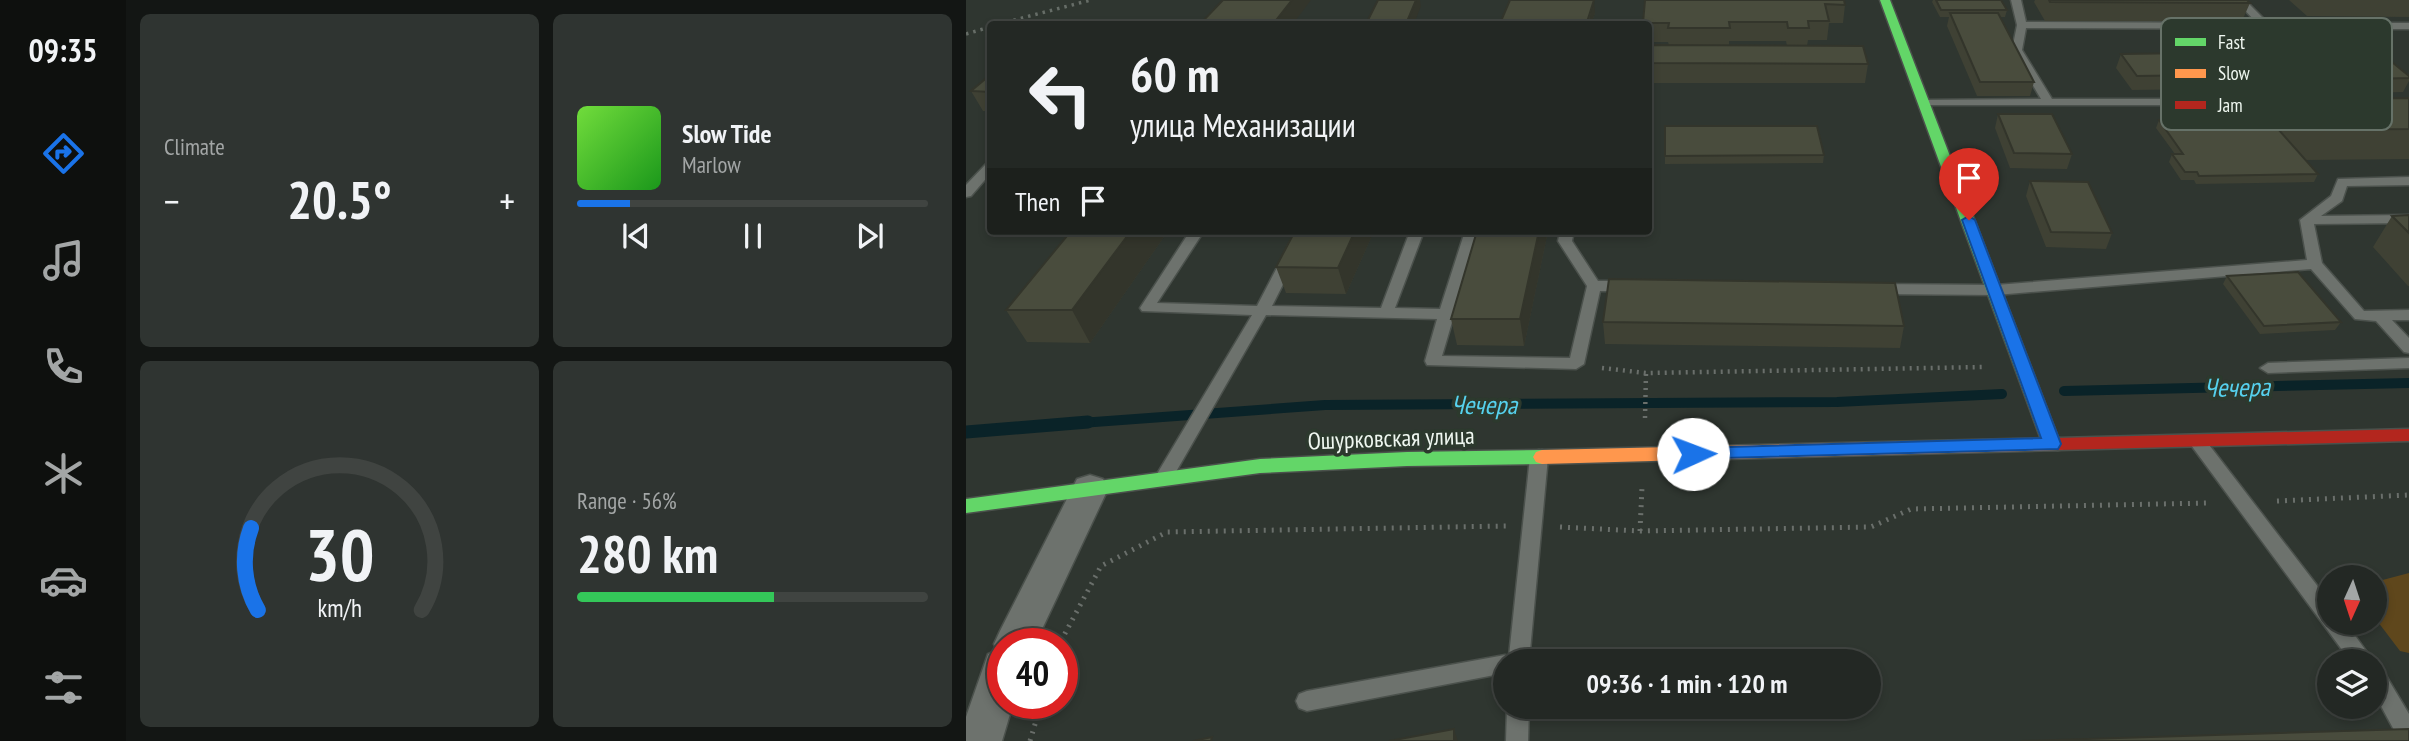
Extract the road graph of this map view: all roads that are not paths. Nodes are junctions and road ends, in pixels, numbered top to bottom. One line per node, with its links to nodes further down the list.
1 (1885, 0): 9 (street)
2 (2016, 0): 5 (lane)
3 (2240, 0): 4 (lane)
4 (2258, 18)
5 (2022, 25): 6 (lane); 7 (lane)
6 (2161, 26)
7 (2048, 102): 8 (lane); 9 (lane)
8 (2161, 102)
9 (1924, 103): 24 (street)
10 (987, 170): 12 (lane)
11 (2409, 181): 14 (lane)
12 (966, 193)
13 (2409, 219): 14 (lane)
14 (2307, 220): 20 (lane)
15 (1194, 235): 25 (lane)
16 (1301, 235): 25 (lane)
17 (1415, 235): 26 (lane)
18 (1471, 235): 27 (lane)
19 (1566, 235): 21 (lane)
20 (2315, 264): 24 (lane); 29 (lane)
21 (1594, 286): 22 (lane); 27 (lane)
22 (1650, 287)
23 (1857, 288): 24 (lane)
24 (1996, 290): 35 (street)
25 (1262, 310): 26 (lane); 37 (lane)
26 (1386, 313): 27 (lane)
27 (1446, 314)
28 (2409, 315): 29 (lane)
29 (2380, 316): 30 (lane)
30 (2409, 348)
31 (2409, 363): 32 (lane)
32 (2268, 368)
33 (2409, 435): 34 (street, Ошурковская улица)
34 (2197, 441): 35 (street, Ошурковская улица); 40 (lane)
35 (2052, 444): 36 (street, Ошурковская улица)
36 (1539, 457): 37 (street, Ошурковская улица); 43 (lane)
37 (1163, 479): 38 (street, Ошурковская улица)
38 (1090, 489): 39 (street, Ошурковская улица); 41 (street)
39 (966, 506)
40 (2317, 601)
41 (1022, 628)
42 (2343, 635): 44 (lane)
43 (1520, 649)
44 (2354, 649)
45 (1493, 666): 47 (lane)
46 (2387, 697): 50 (lane)
47 (1307, 701)
48 (987, 718): 51 (street)
49 (1518, 719): 52 (lane)
50 (2409, 735)
51 (980, 741)
52 (1517, 741)

